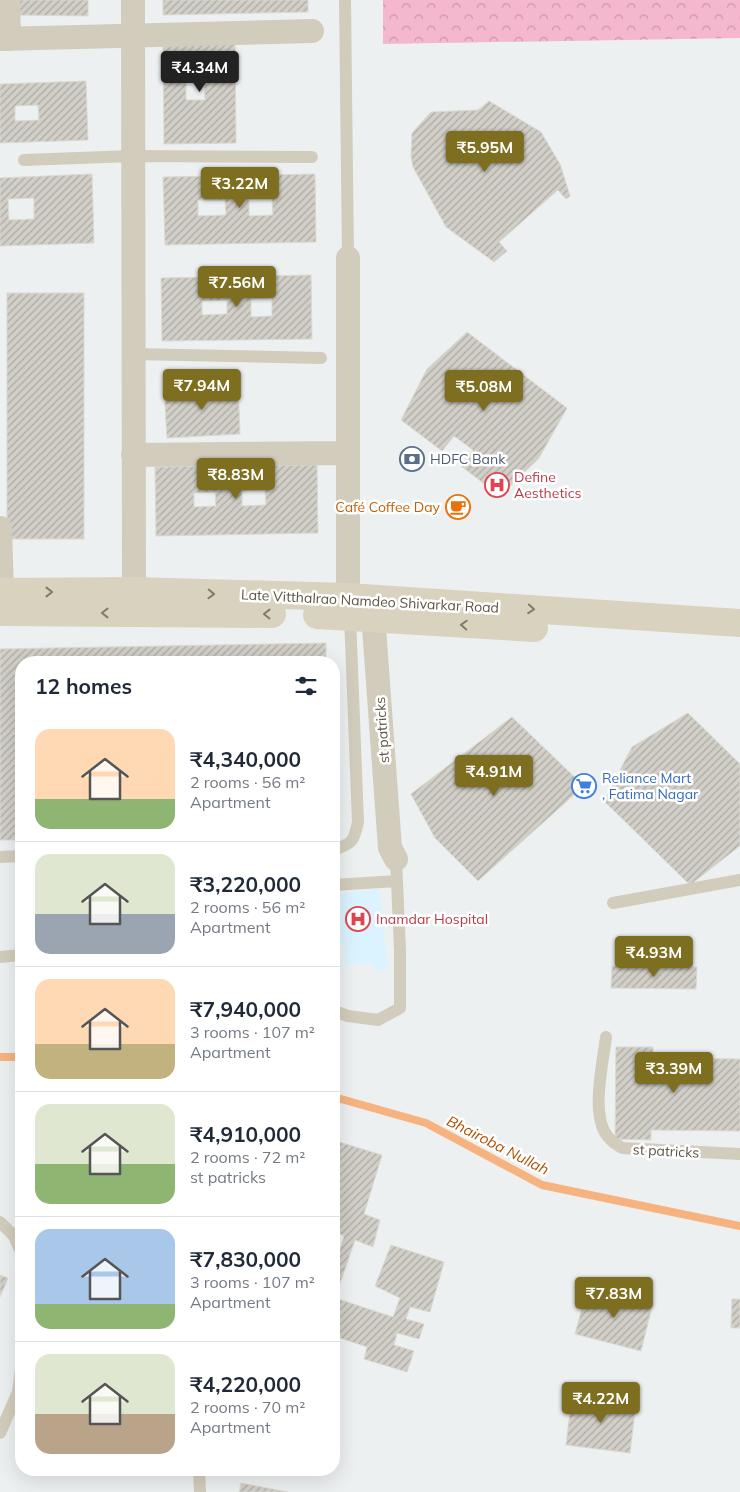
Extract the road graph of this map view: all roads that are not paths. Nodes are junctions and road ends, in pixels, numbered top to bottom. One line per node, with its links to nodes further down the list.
1 (8, 0): 6 (street)
2 (133, 0): 5 (street)
3 (345, 0): 10 (lane)
4 (312, 32): 5 (street)
5 (132, 34): 6 (street); 7 (street)
6 (4, 39)
7 (132, 156): 8 (lane); 9 (lane); 11 (street)
8 (312, 157)
9 (24, 160)
10 (348, 258): 13 (street, st patricks)
11 (133, 354): 12 (lane); 14 (street)
12 (321, 358)
13 (348, 453): 14 (street); 18 (street, st patricks)
14 (133, 455): 16 (street)
15 (0, 528): 17 (street)
16 (134, 592): 17 (main road, Late Vitthalrao Namdeo Shivarkar Road, one-way to 16); 18 (main road, Late Vitthalrao Namdeo Shivarkar Road, one-way to 18)
17 (1, 599): 18 (main road, Late Vitthalrao Namdeo Shivarkar Road, one-way to 17)
18 (361, 608): 19 (main road, Late Vitthalrao Namdeo Shivarkar Road, one-way to 19); 20 (main road, Late Vitthalrao Namdeo Shivarkar Road, one-way to 18); 21 (lane); 24 (street, st patricks)
19 (740, 623)
20 (740, 638)
21 (340, 848)
22 (15, 856): 23 (lane)
23 (0, 857)
24 (396, 870): 26 (lane); 30 (lane)
25 (740, 880): 27 (lane)
26 (340, 884)
27 (613, 903)
28 (15, 955): 29 (lane)
29 (0, 957)
30 (340, 1013)
31 (606, 1037): 32 (lane, st patricks)
32 (740, 1154)
33 (0, 1222): 34 (lane)
34 (15, 1238)
35 (15, 1403): 36 (lane)
36 (0, 1433)
37 (199, 1476): 38 (lane)
38 (200, 1492)

